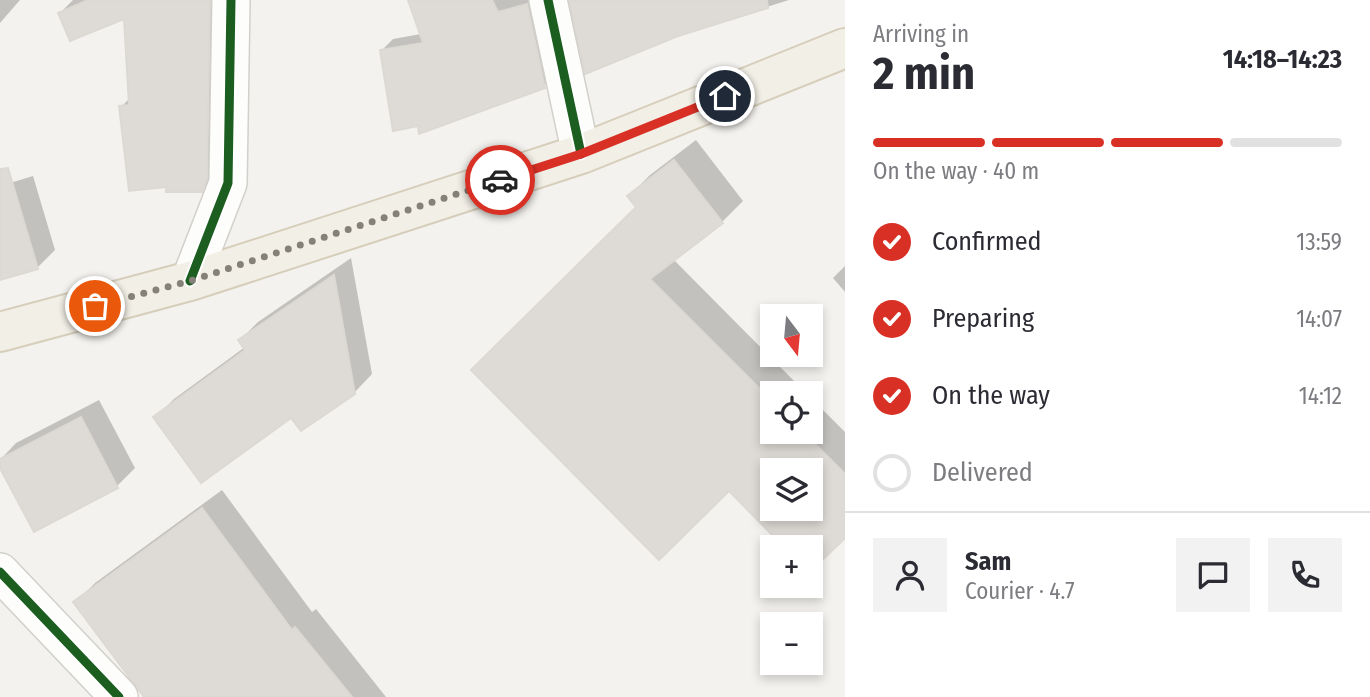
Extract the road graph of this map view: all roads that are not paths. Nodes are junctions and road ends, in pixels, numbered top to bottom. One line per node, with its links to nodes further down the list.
1 (231, 0): 5 (street)
2 (548, 0): 4 (street)
3 (845, 48): 4 (main road)
4 (581, 154): 5 (main road)
5 (190, 281): 6 (main road)
6 (0, 332)
7 (0, 572): 8 (street)
8 (119, 697)

